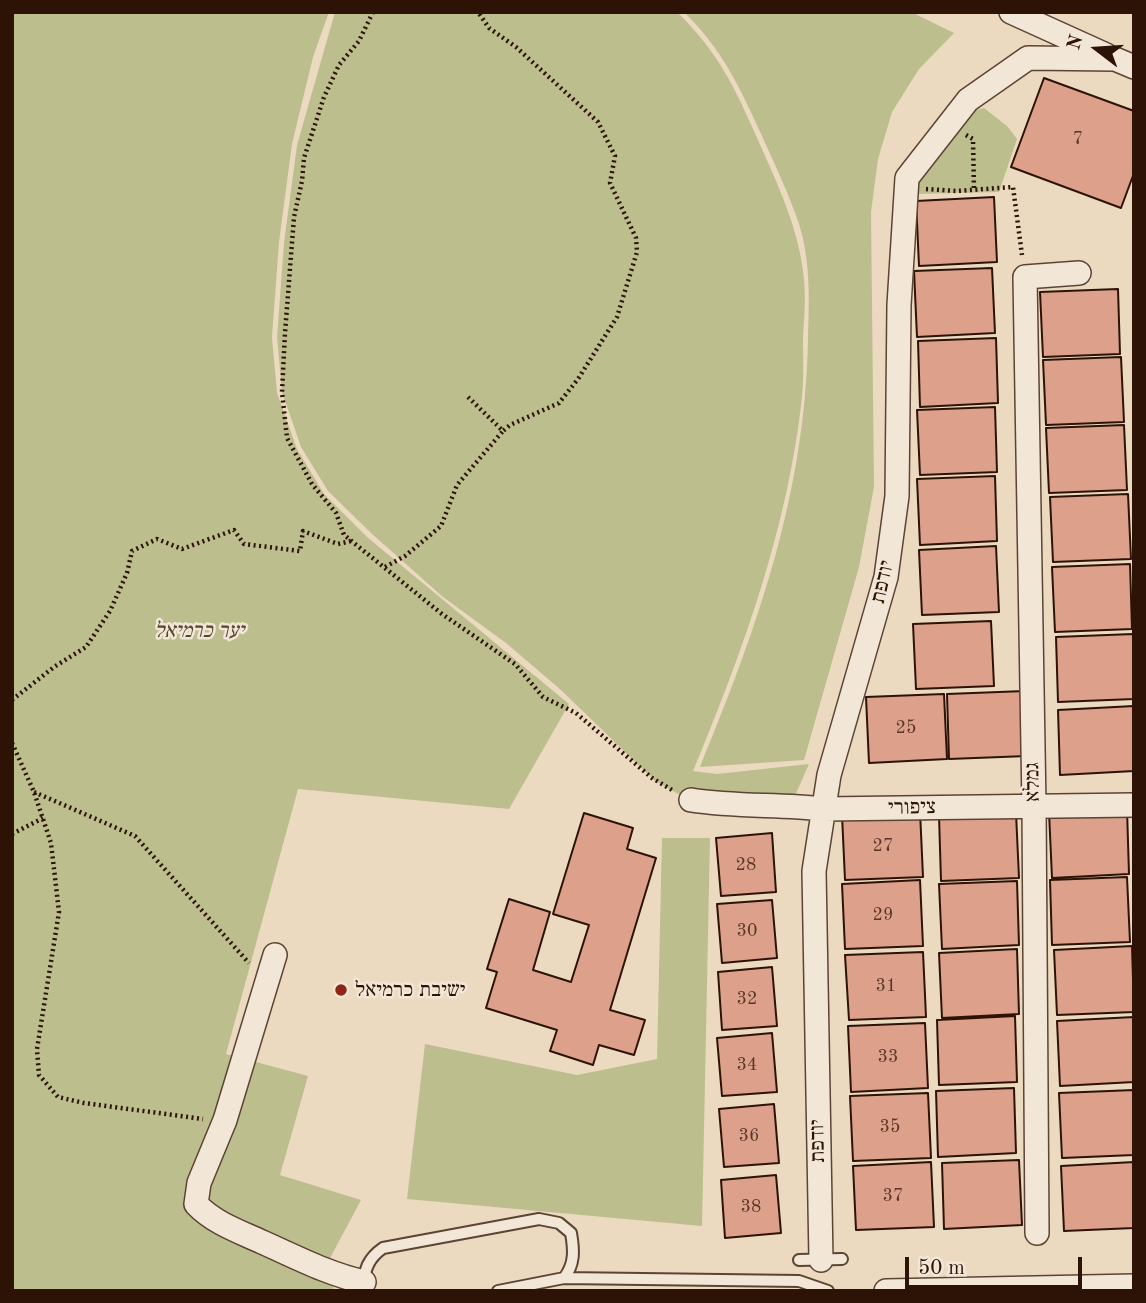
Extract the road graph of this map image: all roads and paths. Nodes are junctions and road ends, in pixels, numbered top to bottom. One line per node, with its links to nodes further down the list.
1 (373, 12): 12 (path)
2 (478, 12): 11 (path)
3 (1011, 12): 4 (street)
4 (1124, 63): 5 (street, יודפת)
5 (948, 125): 6 (street, יודפת); 7 (path)
6 (906, 188): 7 (path); 20 (street, יודפת)
7 (974, 190): 9 (path)
8 (1079, 273): 9 (street)
9 (1025, 276): 19 (street, גמלא)
10 (468, 397): 11 (path)
11 (503, 431): 13 (path)
12 (352, 541): 13 (path); 14 (path)
13 (384, 567): 17 (path)
14 (12, 700)
15 (12, 743): 16 (path)
16 (34, 792): 21 (path); 24 (path)
17 (691, 800): 20 (street, ציפורי)
18 (1134, 805): 19 (street, ציפורי)
19 (1034, 806): 20 (street, ציפורי); 26 (street, גמלא)
20 (824, 810): 27 (street, יודפת)
21 (43, 818): 22 (path); 25 (path)
22 (12, 834)
23 (275, 955): 25 (street)
24 (257, 972)
25 (225, 1120): 29 (street)
26 (1037, 1233)
27 (821, 1260)
28 (564, 1278): 29 (lane); 31 (lane); 32 (lane)
29 (366, 1286)
30 (1134, 1286): 33 (street)
31 (498, 1291)
32 (828, 1291)
33 (886, 1291)

